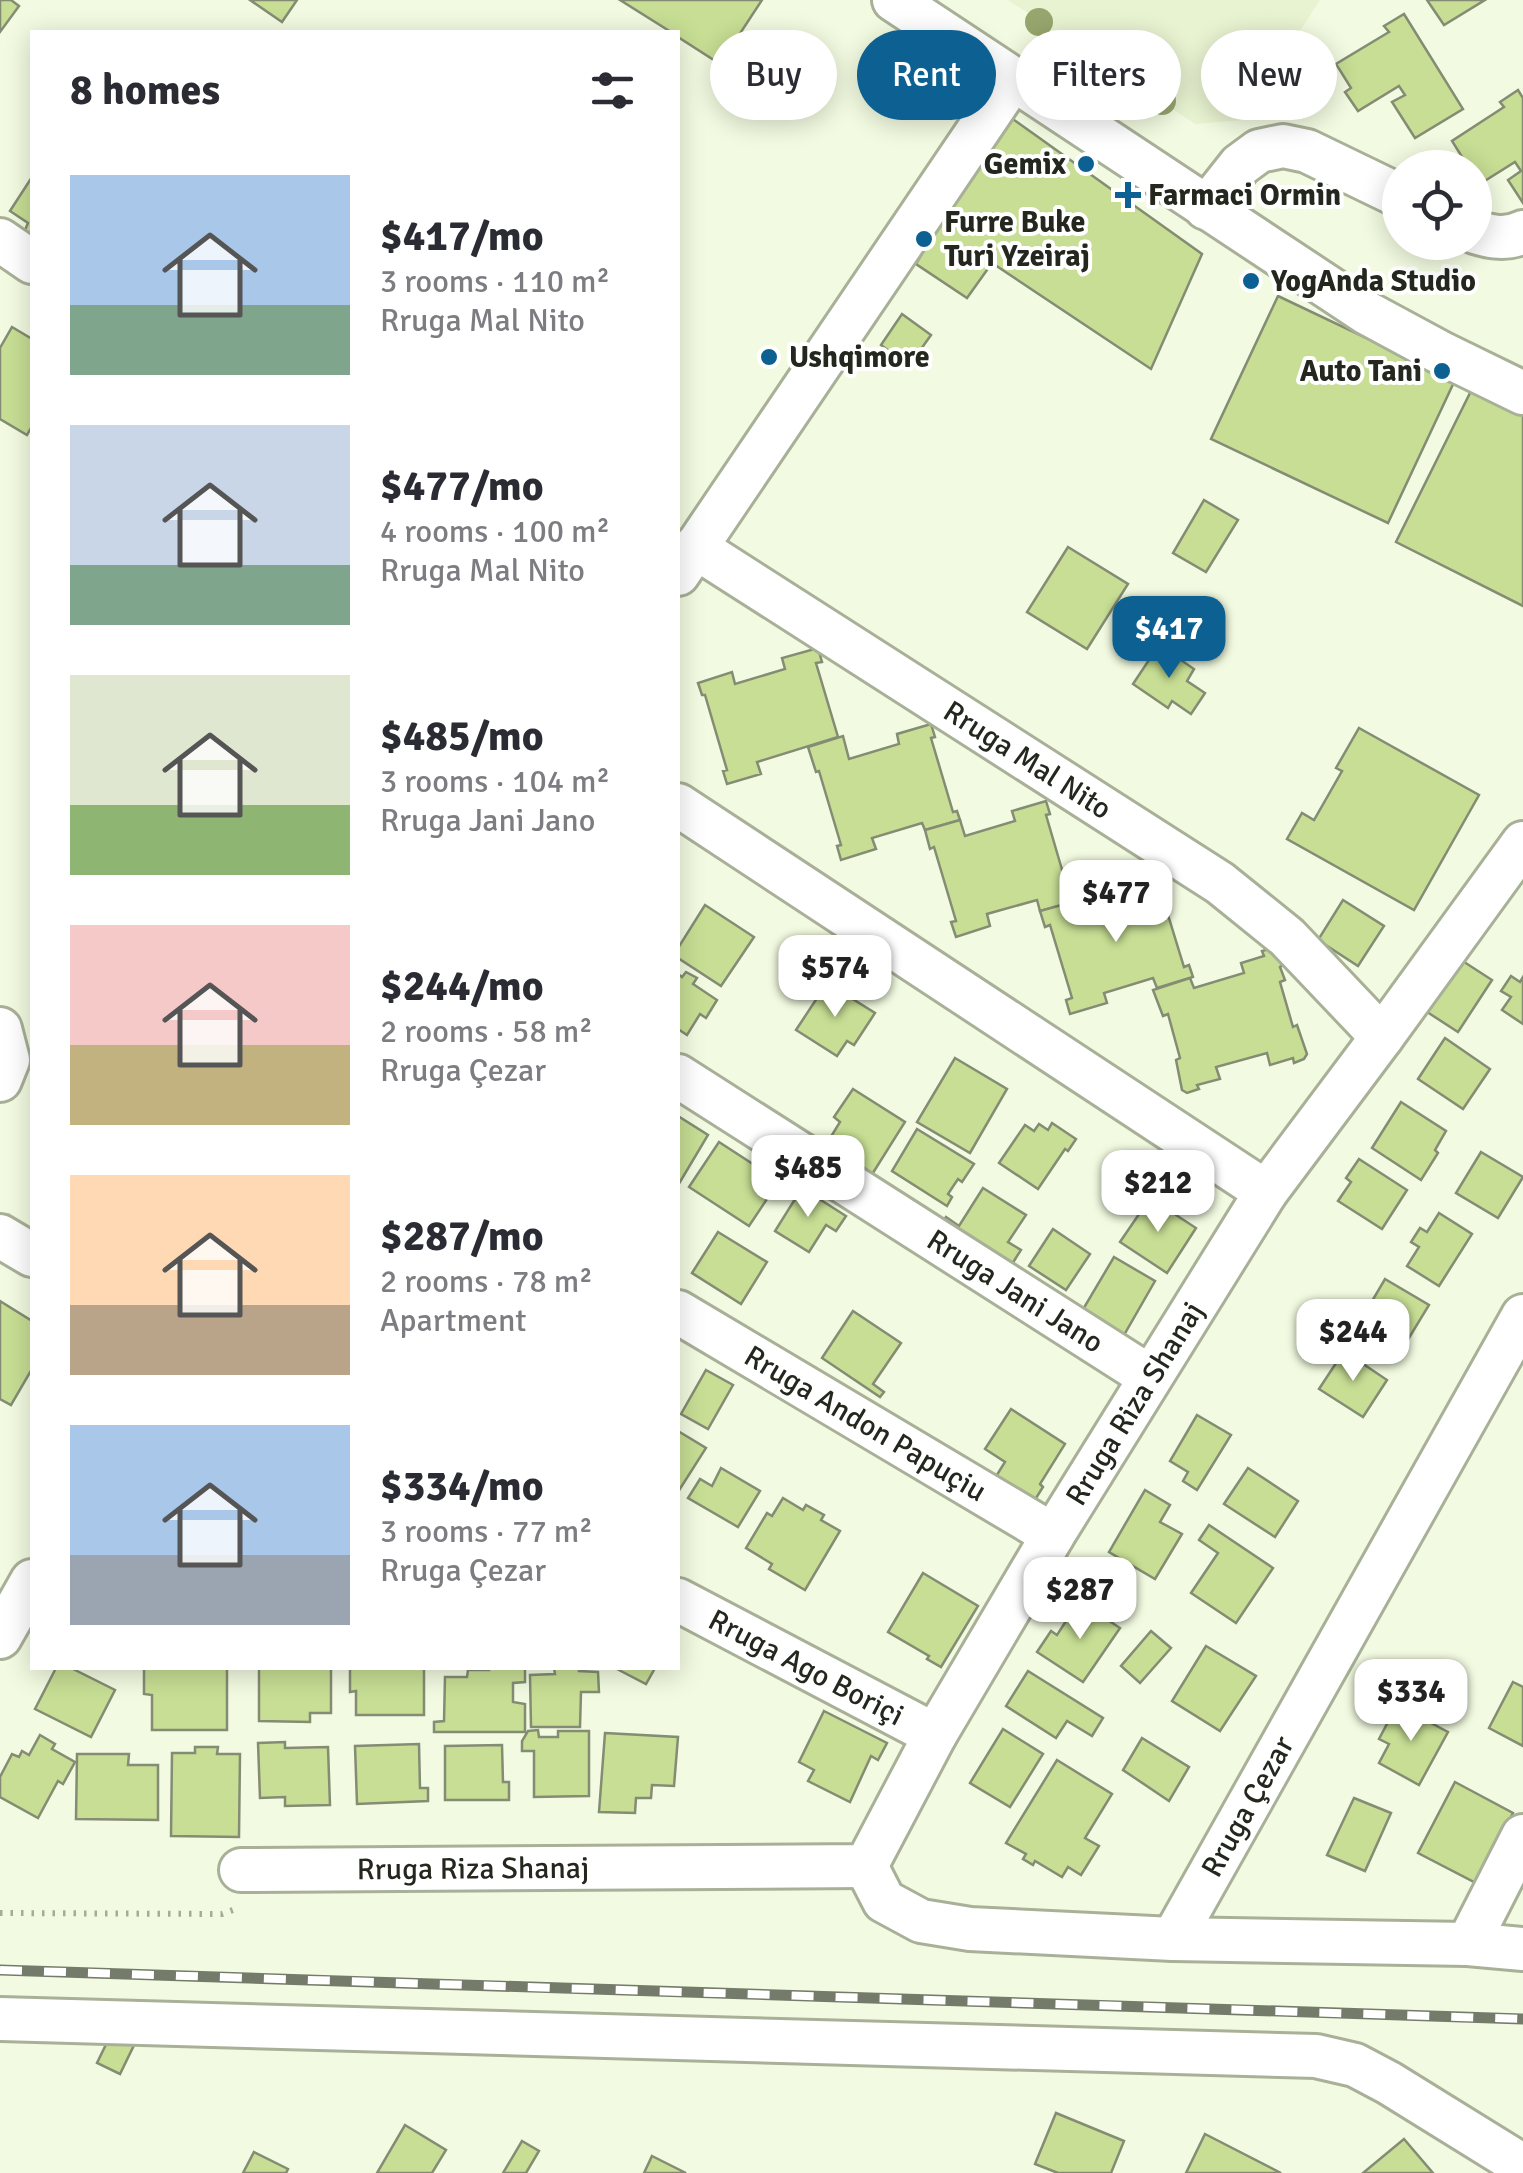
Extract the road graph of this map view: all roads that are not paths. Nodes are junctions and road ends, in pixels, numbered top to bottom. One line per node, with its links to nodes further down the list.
1 (894, 0): 2 (street)
2 (1013, 79): 4 (street); 10 (street)
3 (1382, 187): 4 (street)
4 (1206, 208): 9 (street)
5 (1523, 232): 6 (street)
6 (1492, 237)
7 (0, 240): 8 (street)
8 (30, 261)
9 (1523, 394)
10 (686, 561): 14 (street, Rruga Mal Nito)
11 (680, 807): 17 (street)
12 (1523, 843): 14 (street, Rruga Riza Shanaj)
13 (0, 1029): 16 (street)
14 (1382, 1037): 17 (street, Rruga Riza Shanaj)
15 (680, 1077): 22 (street, Rruga Jani Jano)
16 (0, 1080)
17 (1266, 1192): 22 (street, Rruga Riza Shanaj)
18 (0, 1236): 19 (street)
19 (30, 1254)
20 (680, 1313): 23 (street, Rruga Andon Papuçiu)
21 (1523, 1316): 29 (street, Rruga Çezar)
22 (1150, 1377): 23 (street, Rruga Riza Shanaj)
23 (1053, 1535): 25 (street, Rruga Riza Shanaj)
24 (680, 1601): 25 (street, Rruga Ago Boriçi)
25 (935, 1735): 27 (street, Rruga Riza Shanaj)
26 (1523, 1836): 30 (street)
27 (866, 1866): 28 (street, Rruga Riza Shanaj); 29 (street)
28 (239, 1889)
29 (1172, 1939): 30 (street)
30 (1468, 1944): 31 (street)
31 (1523, 1949)
32 (0, 2019): 33 (street)
33 (1523, 2166)

